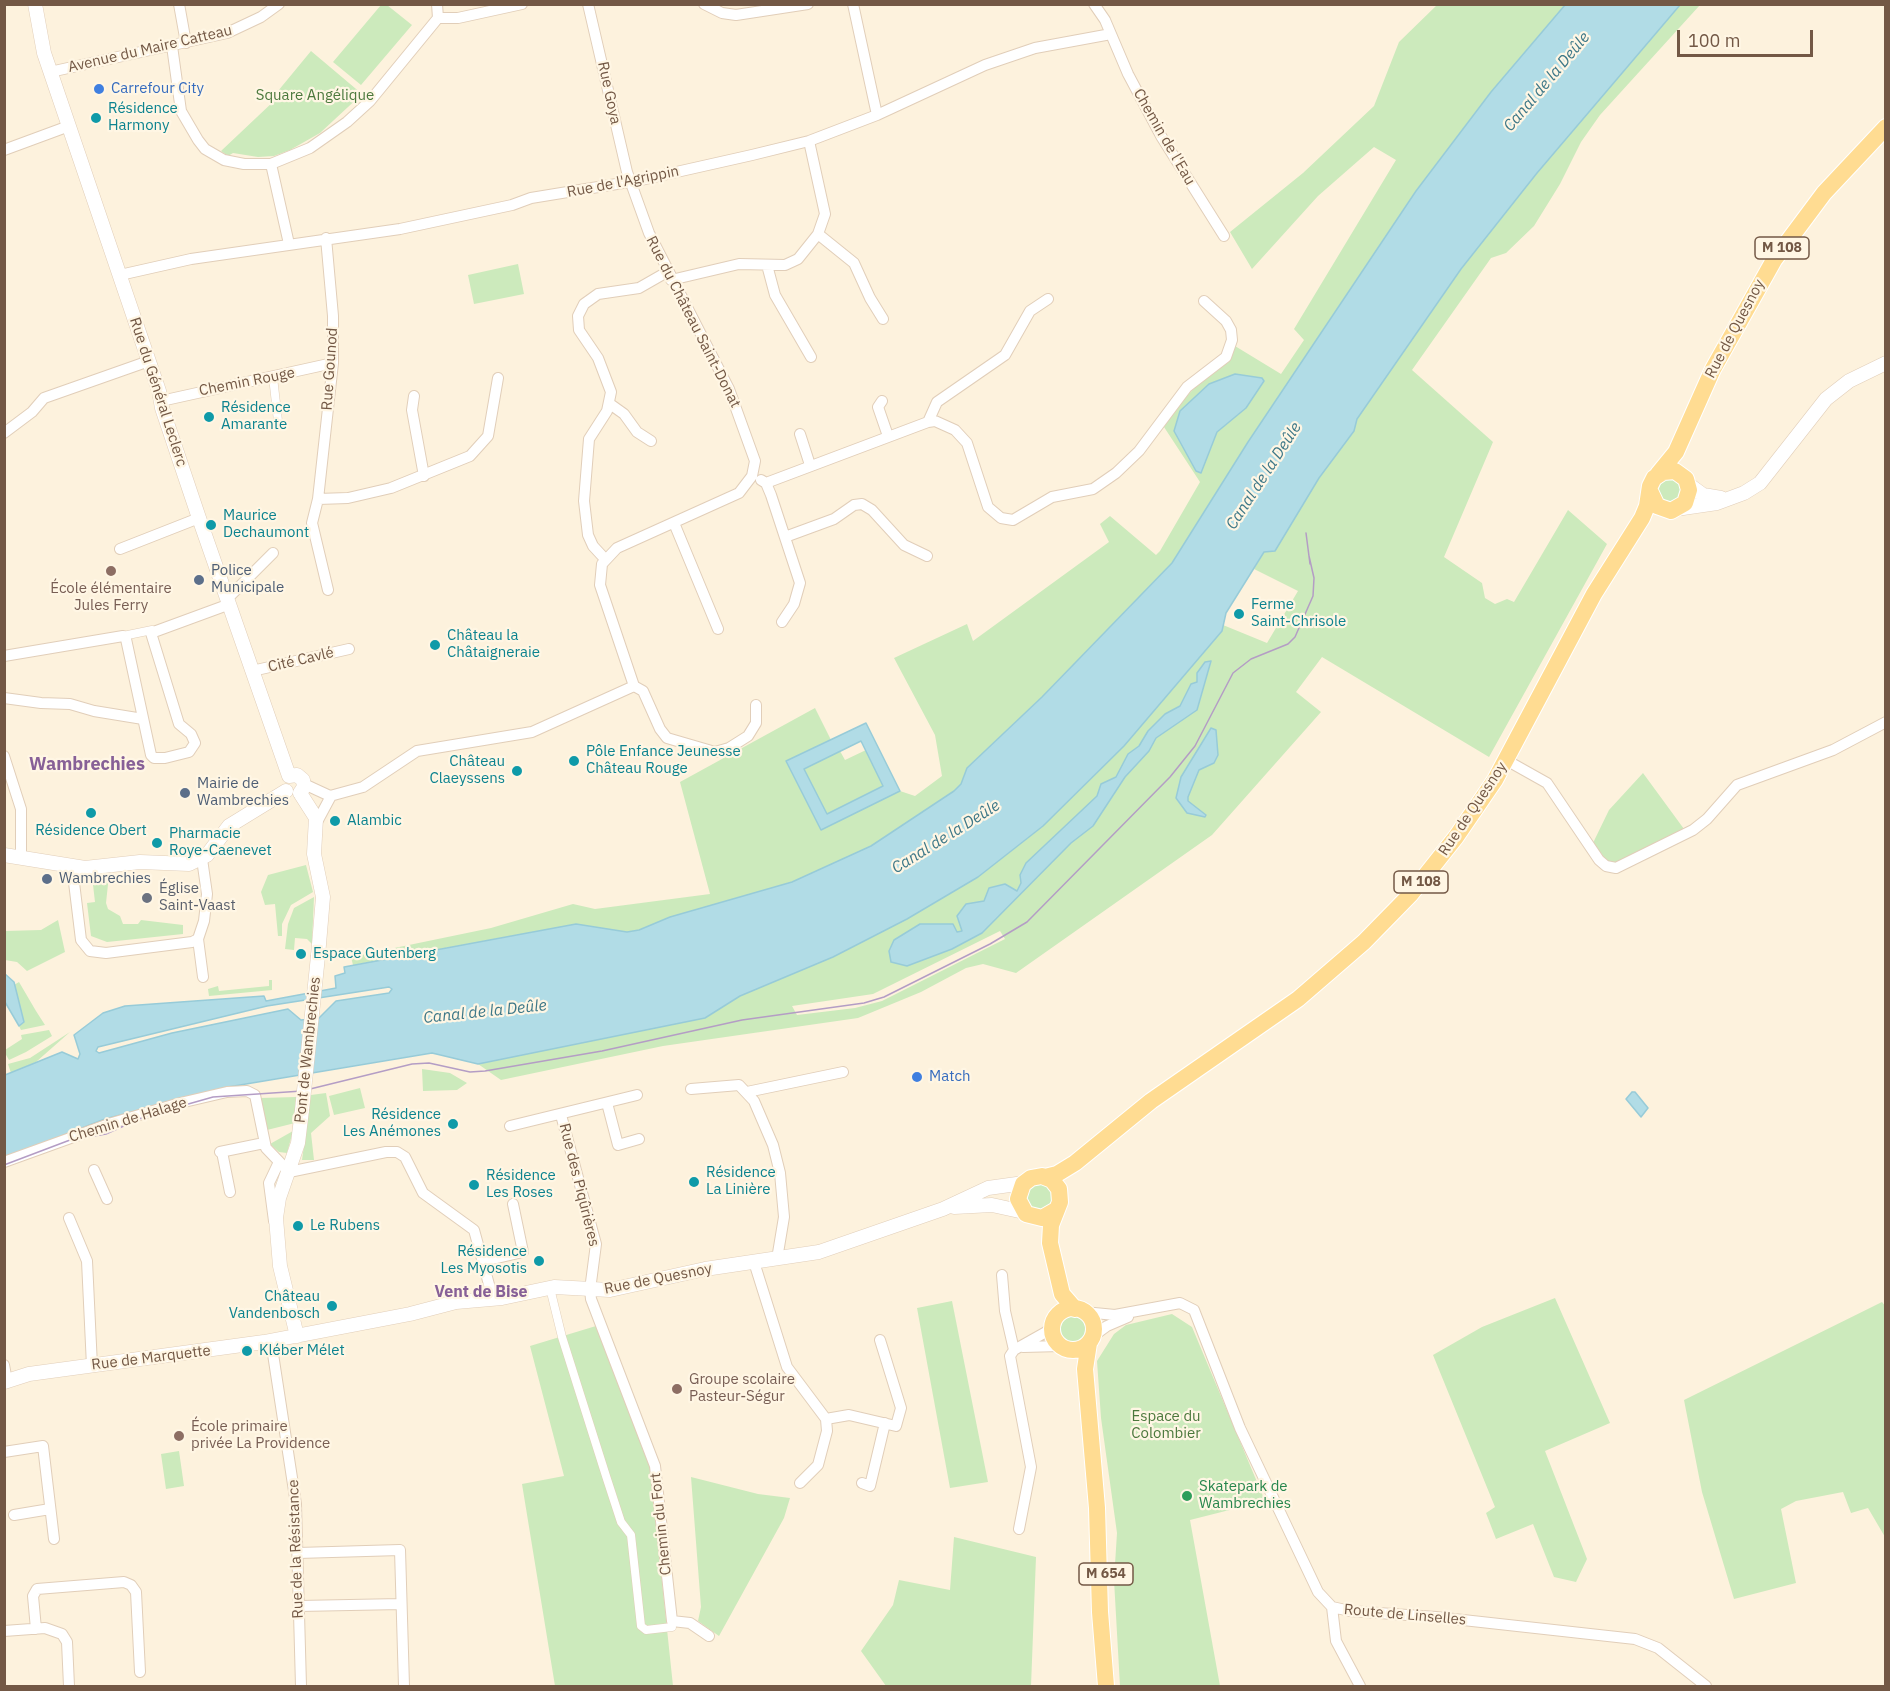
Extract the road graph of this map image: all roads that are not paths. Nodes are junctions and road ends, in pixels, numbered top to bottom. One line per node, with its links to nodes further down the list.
1 (35, 4): 15 (street, Rue du Général Leclerc)
2 (179, 4): 13 (street)
3 (279, 4): 13 (street, Avenue du Maire Catteau)
4 (437, 4): 11 (street)
5 (522, 4): 11 (street)
6 (588, 4): 22 (street, Rue Goya)
7 (704, 4): 10 (street)
8 (853, 4): 16 (street)
9 (1094, 4): 12 (street, Chemin de l'Eau)
10 (803, 6)
11 (438, 18): 21 (street)
12 (1110, 34): 16 (street, Rue de l'Agrippin); 24 (street, Chemin de l'Eau)
13 (186, 43): 14 (street, Avenue du Maire Catteau)
14 (172, 46): 15 (street, Avenue du Maire Catteau); 21 (street)
15 (50, 72): 17 (street, Rue du Général Leclerc)
16 (878, 115): 19 (street, Rue de l'Agrippin)
17 (69, 126): 20 (street); 28 (street, Rue du Général Leclerc)
18 (1886, 127): 45 (main road, Rue de Quesnoy / M 108)
19 (809, 141): 22 (street, Rue de l'Agrippin); 23 (street)
20 (4, 150)
21 (271, 164): 26 (street)
22 (631, 182): 25 (street, Rue de l'Agrippin); 29 (street, Rue du Château Saint-Donat)
23 (818, 234): 27 (street); 32 (street)
24 (1224, 236)
25 (326, 238): 26 (street, Rue de l'Agrippin); 35 (street, Rue Gounod)
26 (289, 244): 28 (street, Rue de l'Agrippin)
27 (767, 265): 29 (street); 33 (street)
28 (120, 275): 34 (street, Rue du Général Leclerc)
29 (669, 276): 42 (street); 53 (street, Rue du Château Saint-Donat)
30 (1048, 298): 44 (street)
31 (1204, 301): 44 (street)
32 (883, 319)
33 (811, 357)
34 (149, 361): 40 (street, Rue du Général Leclerc); 46 (street)
35 (333, 363): 37 (street, Chemin Rouge); 58 (street, Rue Gounod)
36 (1886, 363): 57 (street)
37 (273, 377): 40 (street, Chemin Rouge); 43 (street)
38 (498, 378): 52 (street)
39 (414, 396): 52 (street)
40 (161, 401): 60 (street, Rue du Général Leclerc)
41 (882, 401): 48 (street)
42 (610, 404): 49 (street); 66 (street)
43 (278, 421)
44 (928, 422): 48 (street)
45 (1689, 427): 51 (main road, Rue de Quesnoy / M 108); 54 (main road, Rue de Quesnoy / M 108)
46 (4, 433)
47 (800, 434): 50 (street)
48 (888, 436): 50 (street)
49 (651, 441)
50 (810, 465): 55 (street)
51 (1658, 474): 54 (main road); 56 (main road)
52 (424, 476): 58 (street)
53 (752, 477): 55 (street); 61 (street)
54 (1687, 482): 57 (street); 59 (main road)
55 (766, 483): 62 (street)
56 (1650, 491): 59 (main road); 67 (main road, Rue de Quesnoy / M 108)
57 (1738, 495): 59 (street)
58 (318, 500): 68 (street, Rue Gounod)
59 (1673, 510): 67 (main road, Rue de Quesnoy / M 108)
60 (199, 519): 63 (street); 69 (street, Rue du Général Leclerc)
61 (674, 523): 66 (street); 71 (street)
62 (785, 537): 65 (street); 70 (street)
63 (120, 549)
64 (273, 553): 69 (street)
65 (927, 556)
66 (605, 559): 77 (street)
67 (1614, 563): 83 (main road, Rue de Quesnoy / M 108)
68 (328, 590)
69 (229, 601): 72 (street); 76 (street, Rue du Général Leclerc)
70 (785, 623)
71 (718, 629)
72 (152, 630): 73 (street); 80 (street)
73 (123, 636): 75 (street); 80 (street)
74 (349, 649): 76 (street, Cité Cavlé)
75 (4, 656)
76 (252, 671): 84 (street, Rue du Général Leclerc)
77 (634, 686): 79 (street); 85 (street)
78 (4, 698): 80 (street)
79 (756, 705)
80 (143, 719)
81 (1886, 722): 83 (street)
82 (4, 756): 88 (street)
83 (1506, 760): 99 (main road, Rue de Quesnoy / M 108)
84 (297, 789): 85 (street); 86 (street); 89 (street)
85 (331, 796): 86 (street)
86 (316, 825): 104 (street, Pont de Wambrechies, bridge)
87 (4, 855): 88 (street)
88 (21, 858): 90 (street)
89 (202, 859): 90 (street); 91 (street)
90 (72, 866): 91 (street)
91 (195, 941): 92 (street)
92 (203, 977)
93 (843, 1072): 95 (street)
94 (691, 1089): 95 (street)
95 (747, 1092): 115 (street)
96 (637, 1095): 97 (street, Rue des Piqûrières)
97 (607, 1103): 98 (street, Rue des Piqûrières); 101 (street)
98 (561, 1115): 100 (street, Rue des Piqûrières); 120 (street, Rue des Piqûrières)
99 (1132, 1117): 106 (main road, Rue de Quesnoy / M 108); 110 (main road, Rue de Quesnoy / M 108)
100 (510, 1126)
101 (639, 1139)
102 (264, 1143): 103 (street, Chemin de Halage); 104 (street); 108 (street)
103 (4, 1161)
104 (284, 1168): 116 (street); 125 (street, Pont de Wambrechies)
105 (94, 1170): 109 (street)
106 (1045, 1177): 107 (main road); 110 (main road)
107 (1024, 1183): 112 (street, Rue de Quesnoy); 113 (main road)
108 (230, 1192)
109 (107, 1198)
110 (1058, 1203): 113 (main road); 122 (main road)
111 (513, 1204): 116 (street)
112 (943, 1209): 113 (street, Rue de Quesnoy); 115 (street, Rue de Quesnoy)
113 (1027, 1214): 124 (main road)
114 (69, 1218): 132 (street)
115 (777, 1259): 117 (street, Rue de Quesnoy)
116 (484, 1261): 121 (street)
117 (754, 1262): 120 (street, Rue de Quesnoy); 134 (street)
118 (1002, 1275): 130 (street)
119 (550, 1288): 120 (street, Rue de Quesnoy); 121 (street, Rue de Quesnoy); 148 (street)
120 (590, 1290): 151 (street, Chemin du Fort)
121 (493, 1299): 125 (street, Rue de Quesnoy)
122 (1080, 1310): 123 (street, Route de Linselles); 124 (main road); 127 (main road)
123 (1139, 1312): 127 (street, Route de Linselles); 147 (street, Route de Linselles)
124 (1054, 1322): 129 (main road); 130 (street)
125 (297, 1336): 128 (street, Rue de Marquette)
126 (880, 1340): 135 (street)
127 (1090, 1340): 129 (main road); 136 (main road, M 654)
128 (271, 1341): 132 (street, Rue de Marquette); 144 (street, Rue de la Résistance)
129 (1064, 1347): 130 (street); 136 (main road, M 654)
130 (1017, 1349): 142 (street)
131 (4, 1365): 133 (street)
132 (92, 1366): 133 (street, Rue de Marquette)
133 (6, 1382)
134 (826, 1419): 135 (street); 138 (street)
135 (885, 1423): 139 (street)
136 (1091, 1440): 156 (main road, M 654)
137 (4, 1452): 140 (street)
138 (800, 1483)
139 (862, 1483)
140 (50, 1509): 141 (street); 143 (street)
141 (14, 1515)
142 (1019, 1529)
143 (54, 1539)
144 (298, 1553): 145 (street); 146 (street, Rue de la Résistance)
145 (401, 1604): 146 (street); 155 (street)
146 (299, 1606): 154 (street, Rue de la Résistance)
147 (1332, 1607): 157 (street); 158 (street, Route de Linselles)
148 (672, 1627)
149 (36, 1629): 150 (street); 152 (street); 153 (street)
150 (4, 1630)
151 (710, 1635)
152 (140, 1672)
153 (69, 1686)
154 (301, 1686)
155 (404, 1686)
156 (1106, 1686)
157 (1360, 1686)
158 (1706, 1686)

